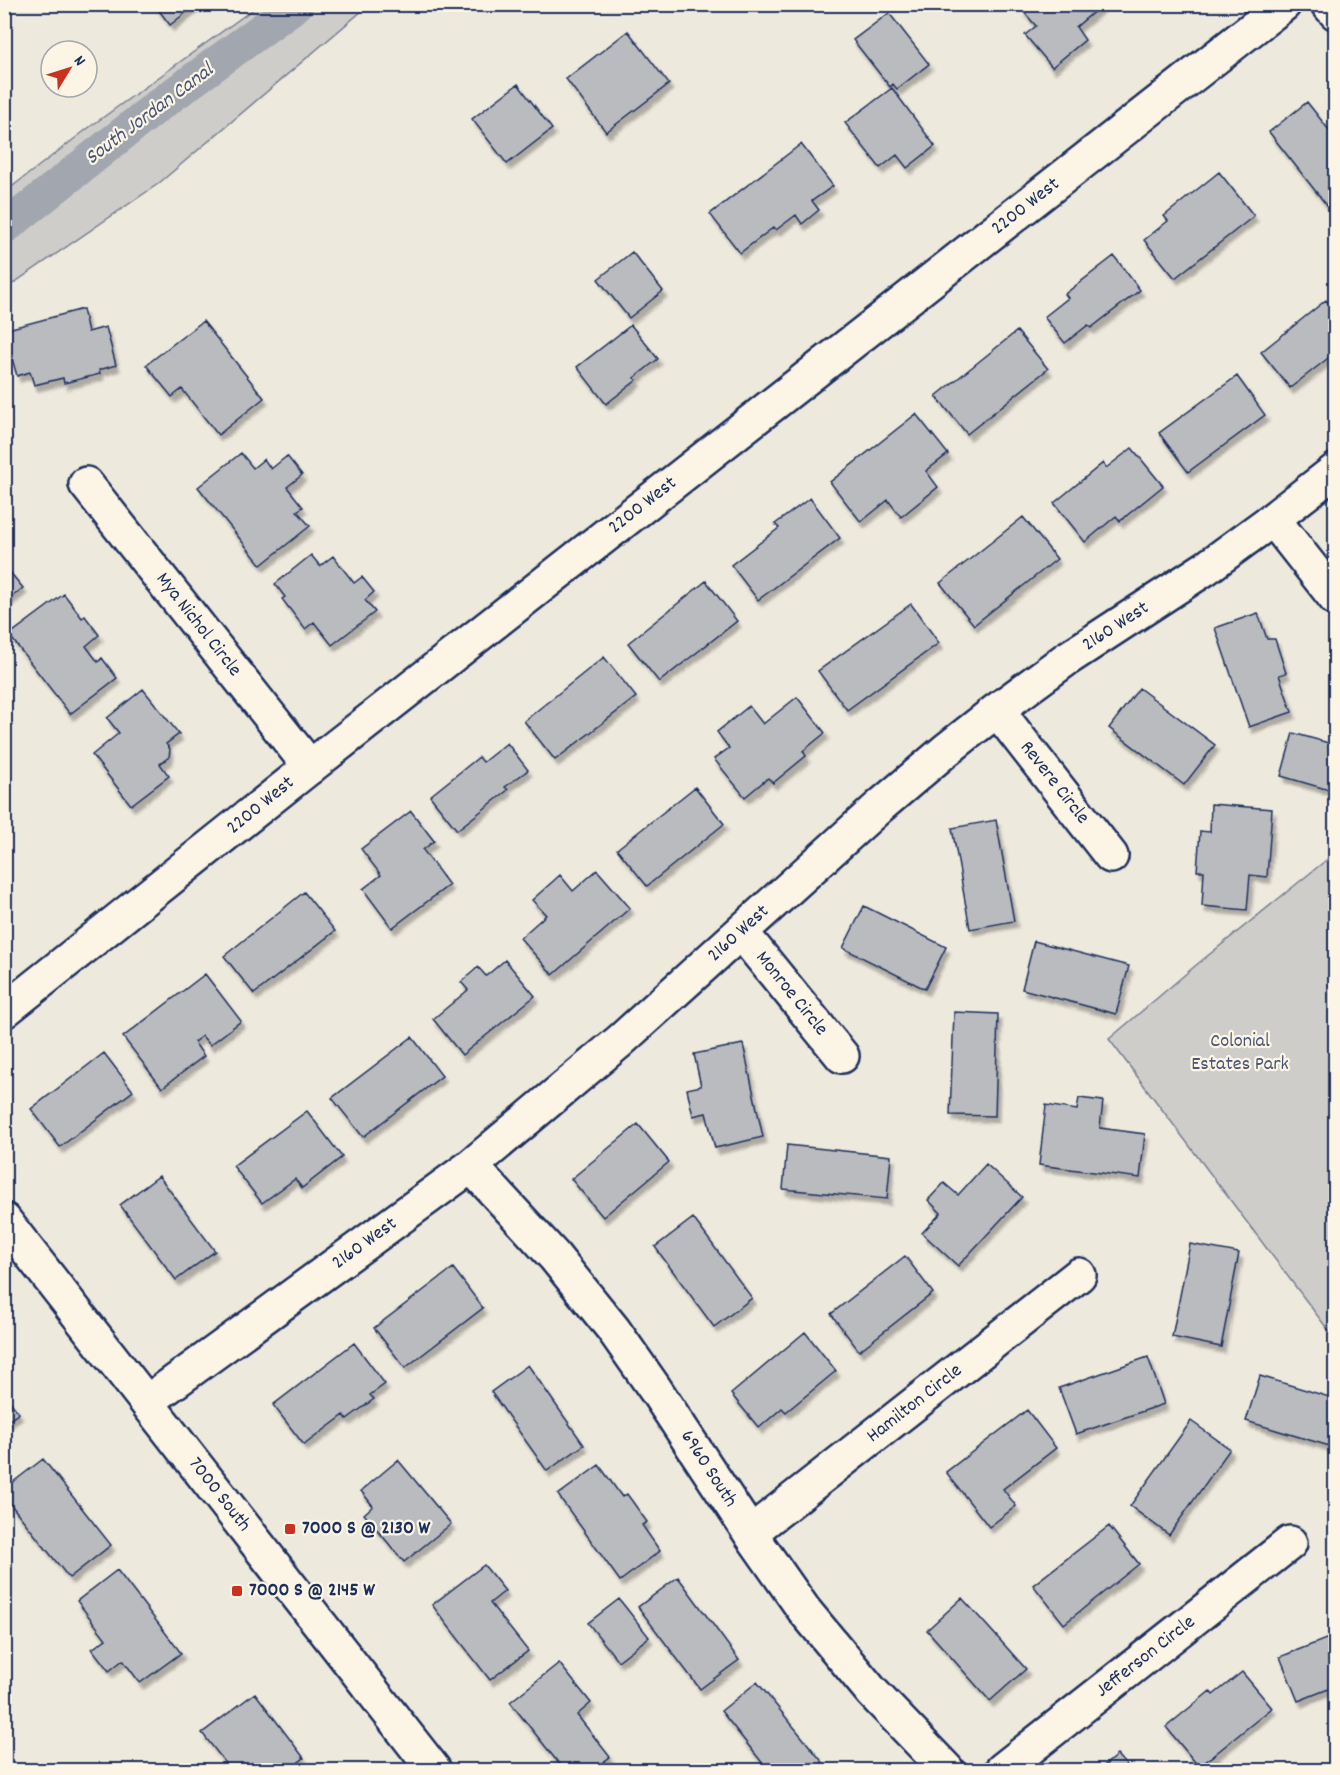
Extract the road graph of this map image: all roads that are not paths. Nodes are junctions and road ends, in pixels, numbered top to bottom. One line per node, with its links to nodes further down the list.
1 (1284, 4): 9 (street, 2200 West)
2 (1328, 4): 3 (street)
3 (1335, 13)
4 (1335, 471): 6 (street, 2160 West)
5 (86, 484): 9 (street, Mya Nichol Circle)
6 (1273, 519): 7 (street); 8 (street, 2160 West)
7 (1335, 599)
8 (997, 710): 10 (street, Revere Circle); 11 (street, 2160 West)
9 (310, 767): 12 (street, 2200 West)
10 (1111, 856)
11 (741, 932): 13 (street, Monroe Circle); 14 (street, 2160 West)
12 (4, 1011)
13 (842, 1056)
14 (471, 1166): 17 (street, 2160 West); 18 (street, 6960 South)
15 (4, 1220): 17 (street, 7000 South)
16 (1080, 1275): 18 (street, Hamilton Circle)
17 (147, 1402): 20 (street, 7000 South)
18 (750, 1533): 21 (street, 6960 South)
19 (1290, 1543): 22 (street, Jefferson Circle)
20 (434, 1770)
21 (947, 1770)
22 (1002, 1770)

